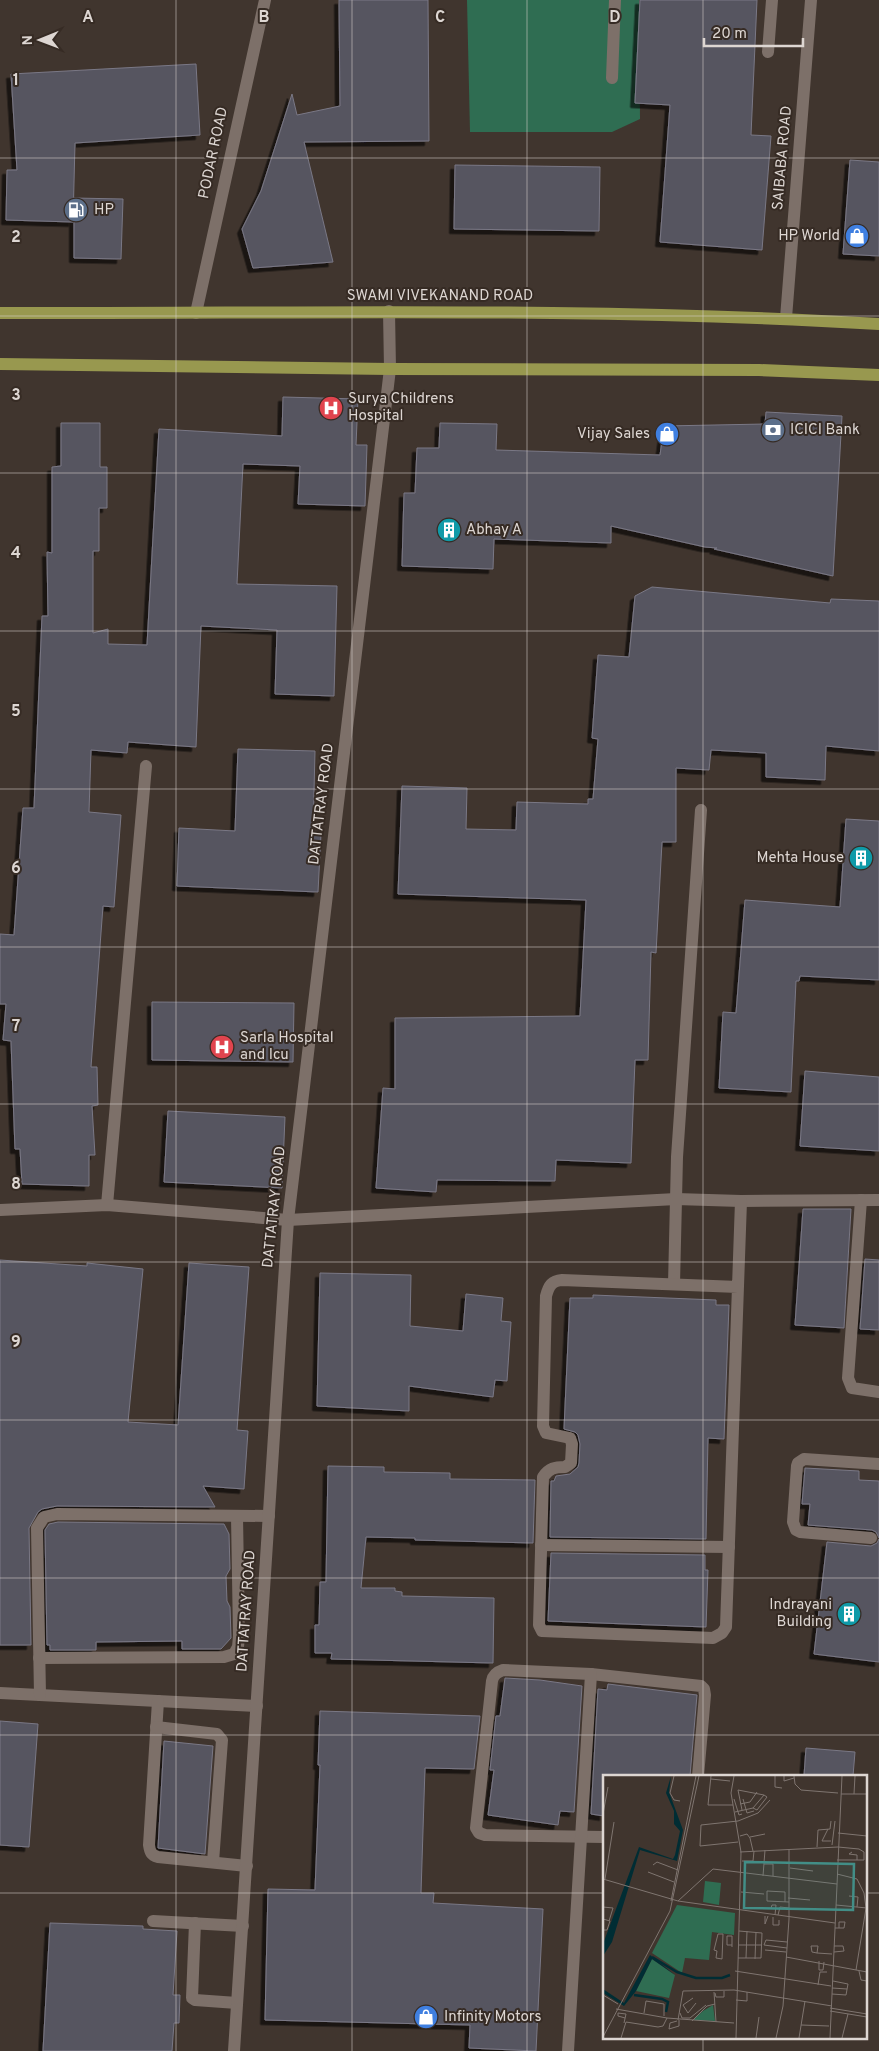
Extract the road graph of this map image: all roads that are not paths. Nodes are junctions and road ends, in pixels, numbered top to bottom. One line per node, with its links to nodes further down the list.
1 (265, 0): 9 (street, PODAR ROAD)
2 (615, 0): 6 (street)
3 (772, 0): 5 (street)
4 (811, 0): 10 (street, SAIBABA ROAD)
5 (768, 52)
6 (612, 78)
7 (390, 311): 9 (main road, SWAMI VIVEKANAND ROAD); 10 (main road, SWAMI VIVEKANAND ROAD); 13 (street, DATTATRAY ROAD)
8 (0, 313): 9 (main road, SWAMI VIVEKANAND ROAD)
9 (196, 313)
10 (786, 318): 11 (main road, SWAMI VIVEKANAND ROAD)
11 (879, 324)
12 (0, 364): 13 (main road)
13 (390, 370): 14 (main road); 23 (street, DATTATRAY ROAD)
14 (879, 375)
15 (146, 766): 21 (street)
16 (701, 810): 17 (street)
17 (676, 1199): 20 (street); 23 (street); 24 (street)
18 (861, 1200): 19 (street); 20 (street); 26 (street)
19 (879, 1200)
20 (741, 1201): 25 (street)
21 (107, 1205): 22 (street); 23 (street)
22 (0, 1210)
23 (288, 1220): 29 (street, DATTATRAY ROAD)
24 (674, 1284): 25 (street); 31 (street)
25 (738, 1288): 32 (street)
26 (879, 1392)
27 (879, 1464): 30 (street)
28 (237, 1516): 29 (street); 33 (street); 33 (street)
29 (269, 1516): 38 (street, DATTATRAY ROAD)
30 (870, 1538)
31 (541, 1545): 32 (street); 32 (street)
32 (729, 1547)
33 (39, 1658): 36 (street)
34 (592, 1674): 40 (street); 41 (street); 41 (street)
35 (0, 1693): 36 (street)
36 (40, 1695): 37 (street)
37 (158, 1701): 38 (street); 39 (street)
38 (257, 1706): 44 (street, DATTATRAY ROAD)
39 (156, 1727): 43 (street); 43 (street)
40 (698, 1775)
41 (581, 1837): 42 (street); 50 (street)
42 (603, 1837)
43 (213, 1862): 44 (street)
44 (246, 1866): 47 (street, DATTATRAY ROAD)
45 (153, 1921): 46 (street)
46 (195, 1923): 47 (street); 48 (street)
47 (243, 1926): 48 (street, DATTATRAY ROAD)
48 (237, 2003): 49 (street, DATTATRAY ROAD)
49 (234, 2051)
50 (568, 2051)

